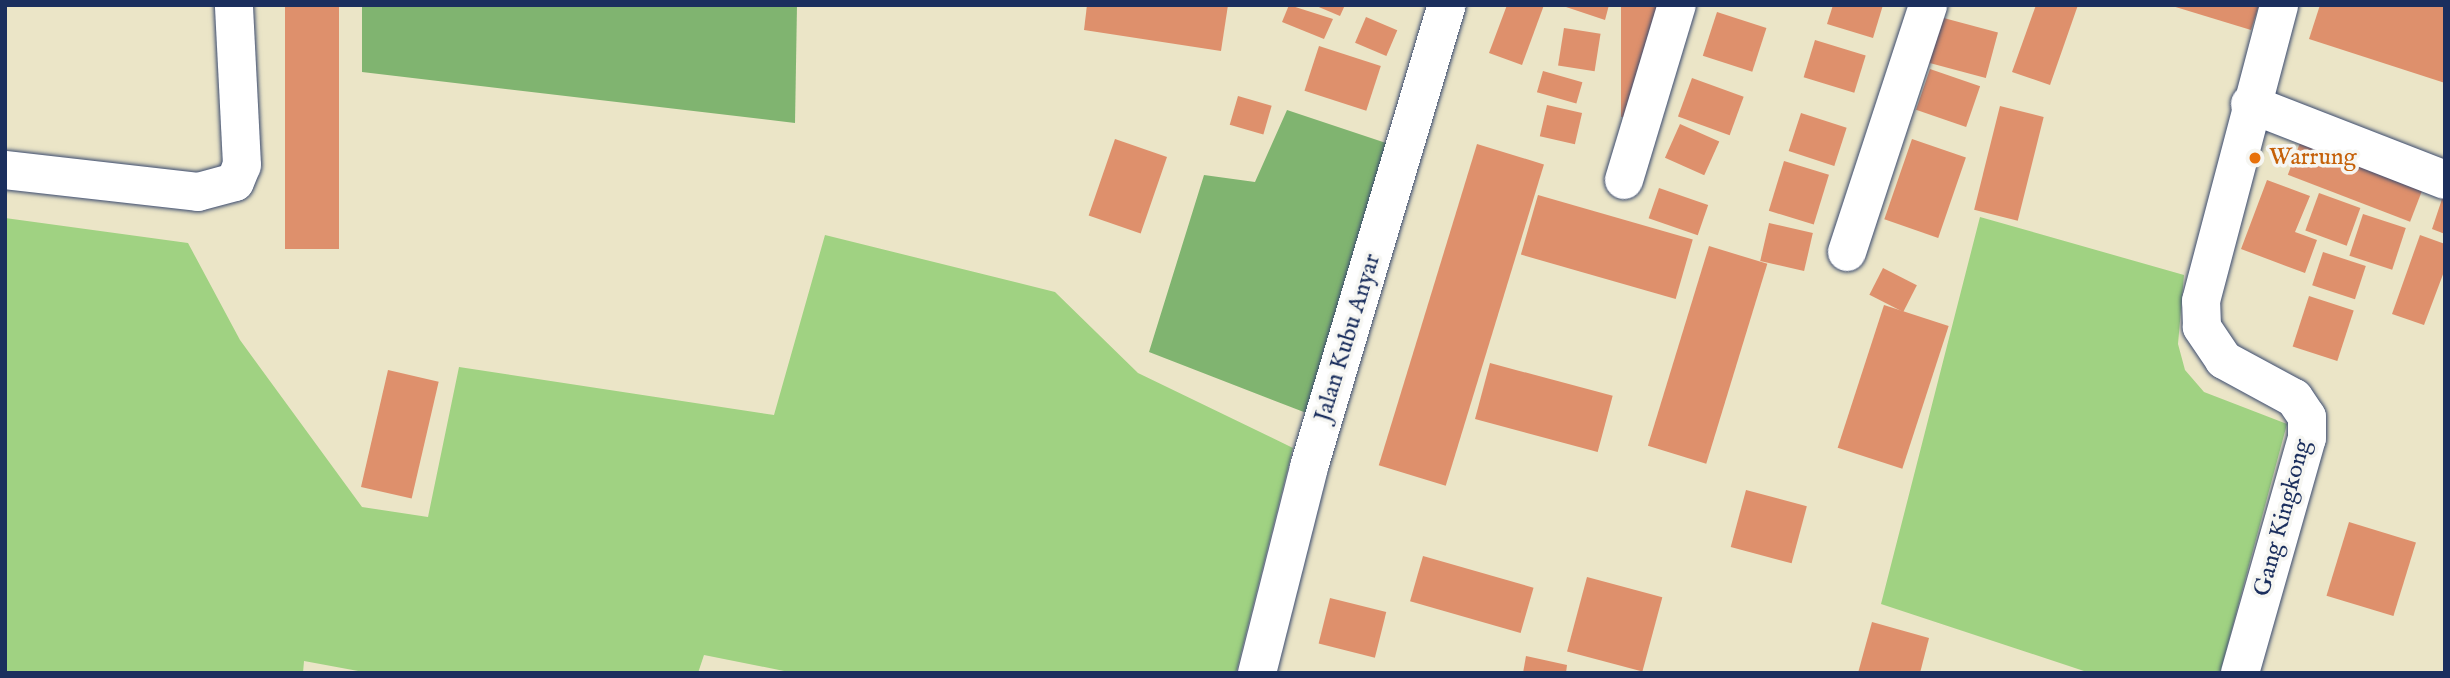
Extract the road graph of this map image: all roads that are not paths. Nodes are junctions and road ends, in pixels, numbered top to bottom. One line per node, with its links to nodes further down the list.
1 (234, 5): 7 (street)
2 (1447, 5): 11 (street, Jalan Kubu Anyar)
3 (1677, 5): 8 (street)
4 (1928, 5): 10 (street)
5 (2279, 5): 6 (street, Gang Kingkong)
6 (2250, 104): 9 (street); 12 (street, Gang Kingkong)
7 (5, 170)
8 (1624, 180)
9 (2445, 180)
10 (1847, 252)
11 (1257, 673)
12 (2240, 673)

